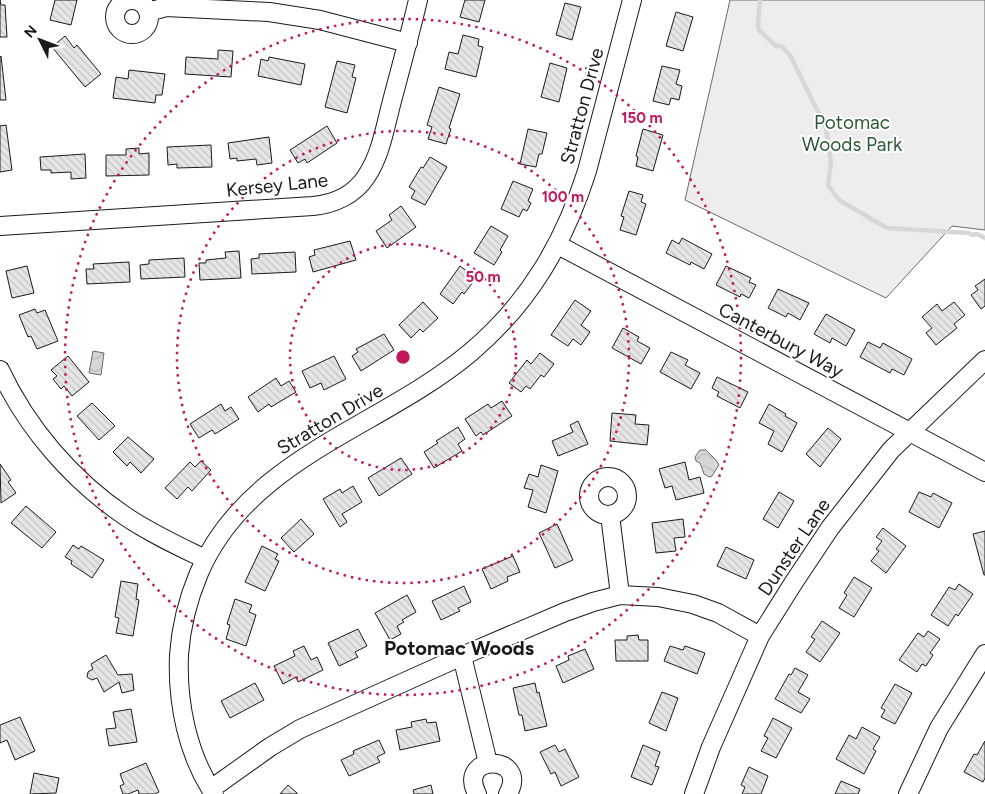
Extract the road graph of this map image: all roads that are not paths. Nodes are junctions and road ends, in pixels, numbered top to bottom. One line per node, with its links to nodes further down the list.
1 (418, 0): 4 (street, Kersey Lane)
2 (632, 0): 6 (street, Stratton Drive)
3 (148, 12): 4 (street)
4 (408, 43): 5 (street, Kersey Lane)
5 (0, 226)
6 (558, 244): 9 (street, Canterbury Way); 12 (street, Stratton Drive)
7 (985, 360): 9 (street, Dunster Lane)
8 (0, 370): 12 (street)
9 (910, 433): 10 (street, Canterbury Way); 14 (street, Dunster Lane)
10 (985, 472)
11 (610, 515): 13 (street)
12 (205, 559): 18 (street, Stratton Drive)
13 (620, 595): 14 (street); 16 (street)
14 (760, 636): 21 (street, Dunster Lane)
15 (985, 654): 22 (street)
16 (462, 656): 17 (street); 18 (street)
17 (488, 763): 19 (street); 20 (street)
18 (212, 792)
19 (477, 794)
20 (508, 794)
21 (694, 794)
22 (908, 794)

